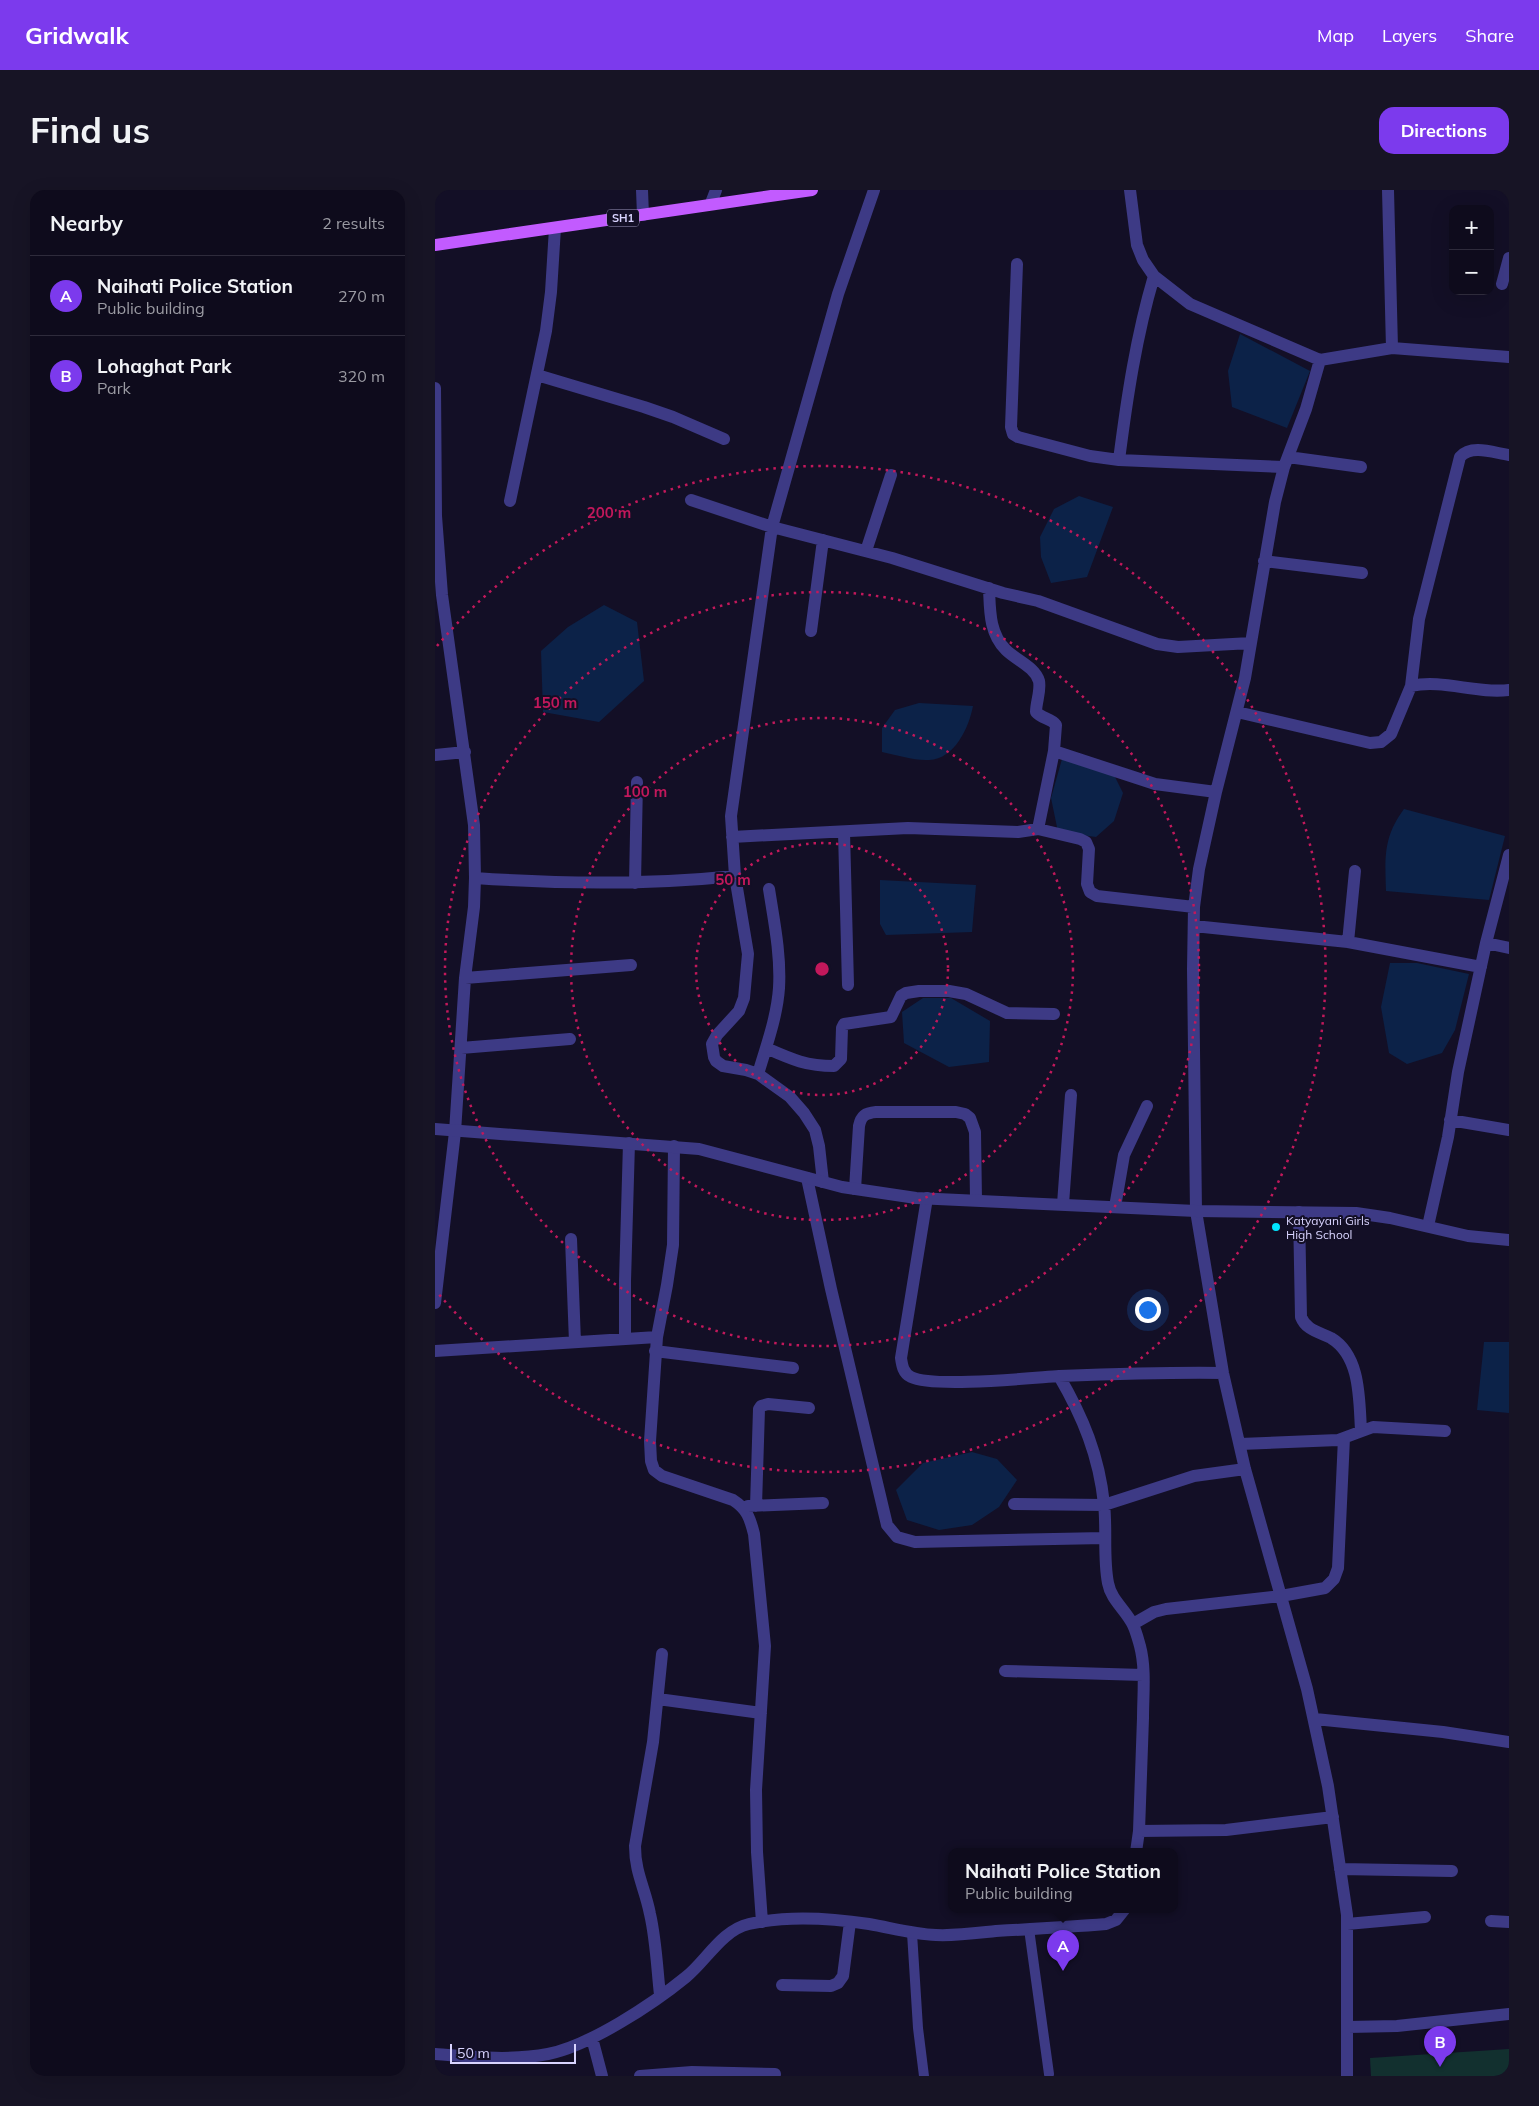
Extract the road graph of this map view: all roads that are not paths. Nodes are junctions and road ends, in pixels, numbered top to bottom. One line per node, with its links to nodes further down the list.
1 (641, 190): 8 (street)
2 (716, 190): 7 (street)
3 (811, 190): 7 (main road, SH1)
4 (874, 190): 29 (street)
5 (1130, 190): 13 (street)
6 (1388, 190): 15 (street)
7 (711, 203): 8 (main road, SH1)
8 (643, 215): 9 (main road, SH1)
9 (555, 228): 10 (main road, SH1); 18 (street)
10 (435, 244)
11 (1509, 258): 14 (street)
12 (1017, 264): 22 (street)
13 (1153, 276): 17 (street); 22 (street)
14 (1502, 284)
15 (1392, 348): 16 (street); 17 (street)
16 (1509, 357)
17 (1320, 360): 24 (street)
18 (537, 375): 20 (street); 28 (street)
19 (435, 388): 23 (street)
20 (724, 439)
21 (1509, 455): 37 (street)
22 (1119, 460): 24 (street)
23 (436, 461): 41 (street)
24 (1286, 462): 25 (street); 32 (street)
25 (1361, 467)
26 (891, 475): 31 (street)
27 (691, 500): 29 (street)
28 (510, 501)
29 (772, 527): 30 (street); 47 (street)
30 (823, 540): 31 (street); 35 (street)
31 (866, 551): 34 (street)
32 (1264, 561): 33 (street); 36 (street)
33 (1362, 573)
34 (989, 588): 36 (street); 40 (street)
35 (811, 631)
36 (1251, 643): 39 (street)
37 (1411, 686): 38 (street); 39 (street)
38 (1509, 690)
39 (1237, 712): 44 (street)
40 (1054, 751): 44 (street); 45 (street)
41 (465, 752): 42 (street); 51 (street)
42 (435, 755)
43 (637, 782): 52 (street)
44 (1216, 792): 54 (street)
45 (1038, 829): 46 (street); 54 (street)
46 (844, 832): 47 (street); 62 (street)
47 (732, 838): 50 (street)
48 (1509, 855): 57 (street)
49 (1355, 872): 56 (street)
50 (735, 876): 52 (street); 67 (street)
51 (475, 878): 52 (street); 61 (street)
52 (635, 883)
53 (769, 889): 66 (street)
54 (1195, 907): 55 (street)
55 (1194, 926): 56 (street); 83 (street)
56 (1348, 942): 60 (street)
57 (1486, 943): 58 (street); 60 (street)
58 (1509, 948)
59 (631, 965): 61 (street)
60 (1481, 967): 70 (street)
61 (465, 978): 65 (street)
62 (848, 985)
63 (1054, 1014): 66 (street)
64 (570, 1039): 65 (street)
65 (461, 1048): 73 (street)
66 (766, 1048): 67 (street)
67 (758, 1074): 77 (street)
68 (1071, 1095): 81 (street)
69 (1147, 1106): 82 (street)
70 (1450, 1120): 72 (street); 85 (street)
71 (435, 1129): 73 (street)
72 (1509, 1130)
73 (455, 1132): 74 (street); 88 (street)
74 (629, 1143): 75 (street); 90 (street)
75 (674, 1146): 76 (street); 89 (street)
76 (807, 1178): 77 (street); 108 (street)
77 (823, 1182): 78 (street)
78 (855, 1190): 79 (street); 80 (street)
79 (927, 1198): 80 (street); 96 (street)
80 (976, 1200): 81 (street)
81 (1063, 1204): 82 (street)
82 (1115, 1207): 83 (street)
83 (1196, 1211): 84 (street); 95 (street)
84 (1299, 1212): 85 (street); 98 (street)
85 (1428, 1226): 87 (street)
86 (571, 1239): 91 (street)
87 (1509, 1240)
88 (435, 1304)
89 (657, 1337): 90 (street); 93 (street)
90 (625, 1339): 91 (street)
91 (575, 1342): 92 (street)
92 (435, 1350)
93 (655, 1352): 94 (street); 107 (street)
94 (793, 1368)
95 (1223, 1373): 96 (street); 101 (street)
96 (1059, 1376): 105 (street)
97 (809, 1408): 106 (street)
98 (1361, 1430): 99 (street); 100 (street)
99 (1445, 1431)
100 (1344, 1438): 101 (street); 109 (street)
101 (1240, 1444): 102 (street)
102 (1245, 1469): 105 (street); 109 (street)
103 (823, 1503): 106 (street)
104 (1014, 1504): 105 (street)
105 (1104, 1504): 108 (street)
106 (756, 1506): 107 (street)
107 (743, 1507): 115 (street)
108 (1104, 1538): 110 (street)
109 (1281, 1596): 110 (street); 116 (street)
110 (1133, 1624): 113 (street)
111 (662, 1654): 114 (street)
112 (1005, 1671): 113 (street)
113 (1143, 1675): 119 (street)
114 (658, 1699): 115 (street); 133 (street)
115 (761, 1713): 126 (street)
116 (1315, 1719): 117 (street); 118 (street)
117 (1509, 1742)
118 (1333, 1817): 119 (street); 121 (street)
119 (1139, 1831): 120 (street)
120 (1137, 1848)
121 (1340, 1869): 122 (street); 129 (street)
122 (1452, 1871)
123 (1122, 1913): 130 (street)
124 (1425, 1918): 129 (street)
125 (1491, 1920): 128 (street)
126 (762, 1922): 127 (street); 133 (street)
127 (849, 1922): 131 (street); 132 (street)
128 (1509, 1922)
129 (1347, 1924): 135 (street)
130 (1029, 1929): 131 (street); 139 (lane)
131 (912, 1933): 142 (lane)
132 (782, 1984)
133 (660, 1995): 136 (street)
134 (1509, 2014): 135 (street)
135 (1348, 2028): 143 (street)
136 (592, 2038): 137 (street); 140 (street)
137 (435, 2054)
138 (775, 2074): 141 (street)
139 (1049, 2074)
140 (603, 2076)
141 (640, 2076)
142 (924, 2076)
143 (1347, 2076)

